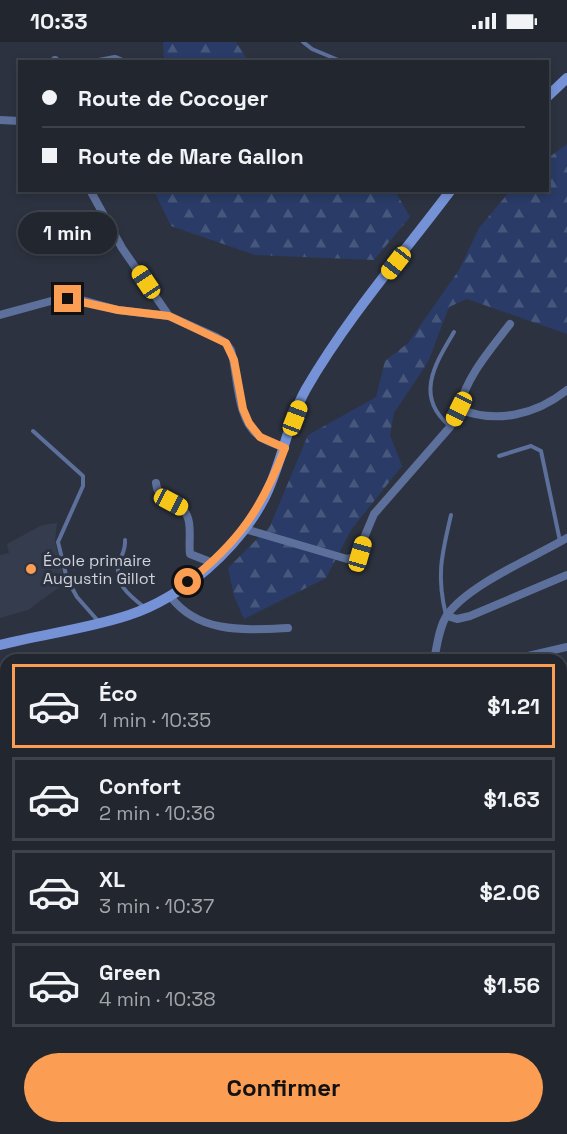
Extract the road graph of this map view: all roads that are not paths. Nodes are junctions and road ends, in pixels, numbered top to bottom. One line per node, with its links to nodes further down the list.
1 (303, 42): 2 (lane)
2 (338, 60)
3 (567, 78): 4 (main road)
4 (549, 95)
5 (0, 120): 6 (street)
6 (18, 121)
7 (91, 192): 10 (street)
8 (450, 192): 17 (main road)
9 (0, 315): 10 (street)
10 (169, 316): 17 (street)
11 (510, 324): 14 (street)
12 (454, 332): 15 (lane)
13 (567, 390): 14 (street)
14 (459, 409): 15 (street)
15 (450, 427): 21 (street)
16 (33, 431): 29 (lane)
17 (285, 448): 21 (main road)
18 (499, 456): 23 (lane)
19 (156, 483): 24 (street)
20 (451, 515): 28 (lane)
21 (244, 529): 24 (main road)
22 (125, 540): 27 (lane)
23 (563, 540): 28 (street)
24 (213, 563): 26 (main road)
25 (567, 575): 28 (street)
26 (170, 596): 27 (main road); 30 (street)
27 (144, 607): 29 (main road)
28 (447, 616): 33 (street)
29 (100, 622): 31 (main road)
30 (288, 628)
31 (0, 645)
32 (567, 646): 34 (street)
33 (436, 654)
34 (535, 654)

